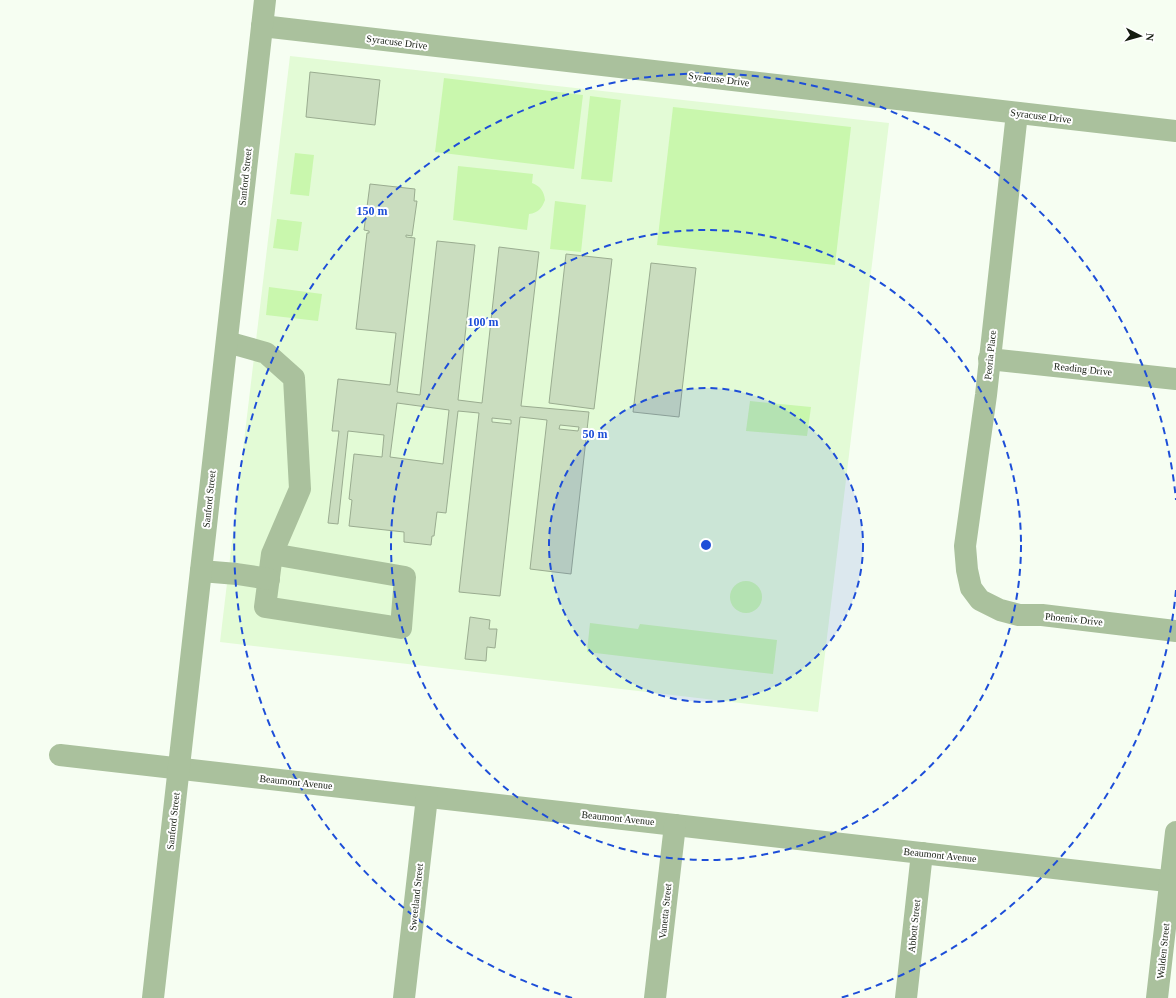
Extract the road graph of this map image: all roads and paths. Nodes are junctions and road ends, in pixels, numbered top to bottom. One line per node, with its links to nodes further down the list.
1 (265, 0): 2 (street, Sanford Street)
2 (262, 26): 3 (street, Syracuse Drive); 5 (street, Sanford Street)
3 (1017, 113): 4 (street, Syracuse Drive); 6 (street, Peoria Place)
4 (1176, 131)
5 (226, 342): 8 (street); 9 (street, Sanford Street)
6 (989, 359): 7 (street, Reading Drive); 11 (street, Peoria Place)
7 (1176, 379)
8 (272, 554): 10 (street); 10 (street)
9 (201, 571): 10 (street); 14 (street, Sanford Street)
10 (269, 580)
11 (977, 594): 12 (street, Phoenix Drive)
12 (1176, 631)
13 (60, 755): 14 (street, Beaumont Avenue)
14 (178, 769): 15 (street, Beaumont Avenue); 20 (street, Sanford Street)
15 (427, 797): 16 (street, Beaumont Avenue); 21 (street, Sweetland Street)
16 (675, 825): 18 (street, Beaumont Avenue); 22 (street, Vanetta Street)
17 (1176, 832): 19 (street, Walden Street)
18 (922, 853): 19 (street, Beaumont Avenue); 23 (street, Abbott Street)
19 (1173, 882): 24 (street, Walden Street)
20 (153, 998)
21 (404, 998)
22 (656, 998)
23 (906, 998)
24 (1157, 998)

